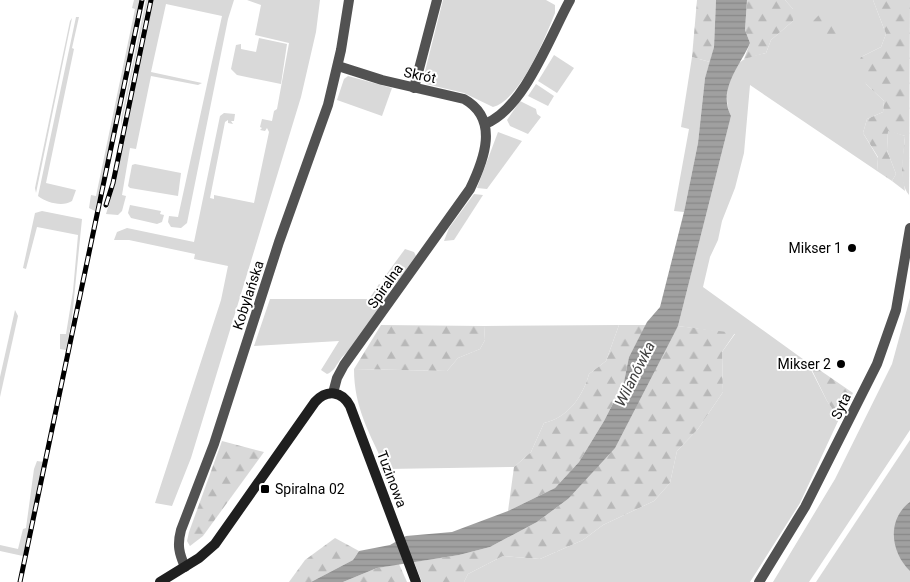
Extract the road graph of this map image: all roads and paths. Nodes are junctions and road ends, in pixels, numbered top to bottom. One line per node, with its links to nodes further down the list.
1 (349, 0): 4 (street, Kobylańska)
2 (437, 0): 5 (street)
3 (570, 0): 6 (street)
4 (338, 66): 5 (street, Skrót); 9 (street, Kobylańska)
5 (414, 88): 6 (street, Skrót)
6 (485, 124): 8 (street, Spiralna)
7 (910, 228): 12 (street, Syta)
8 (333, 393): 9 (street); 11 (street, Tuzinowa)
9 (185, 567): 10 (street)
10 (160, 582)
11 (416, 582)
12 (759, 582)

